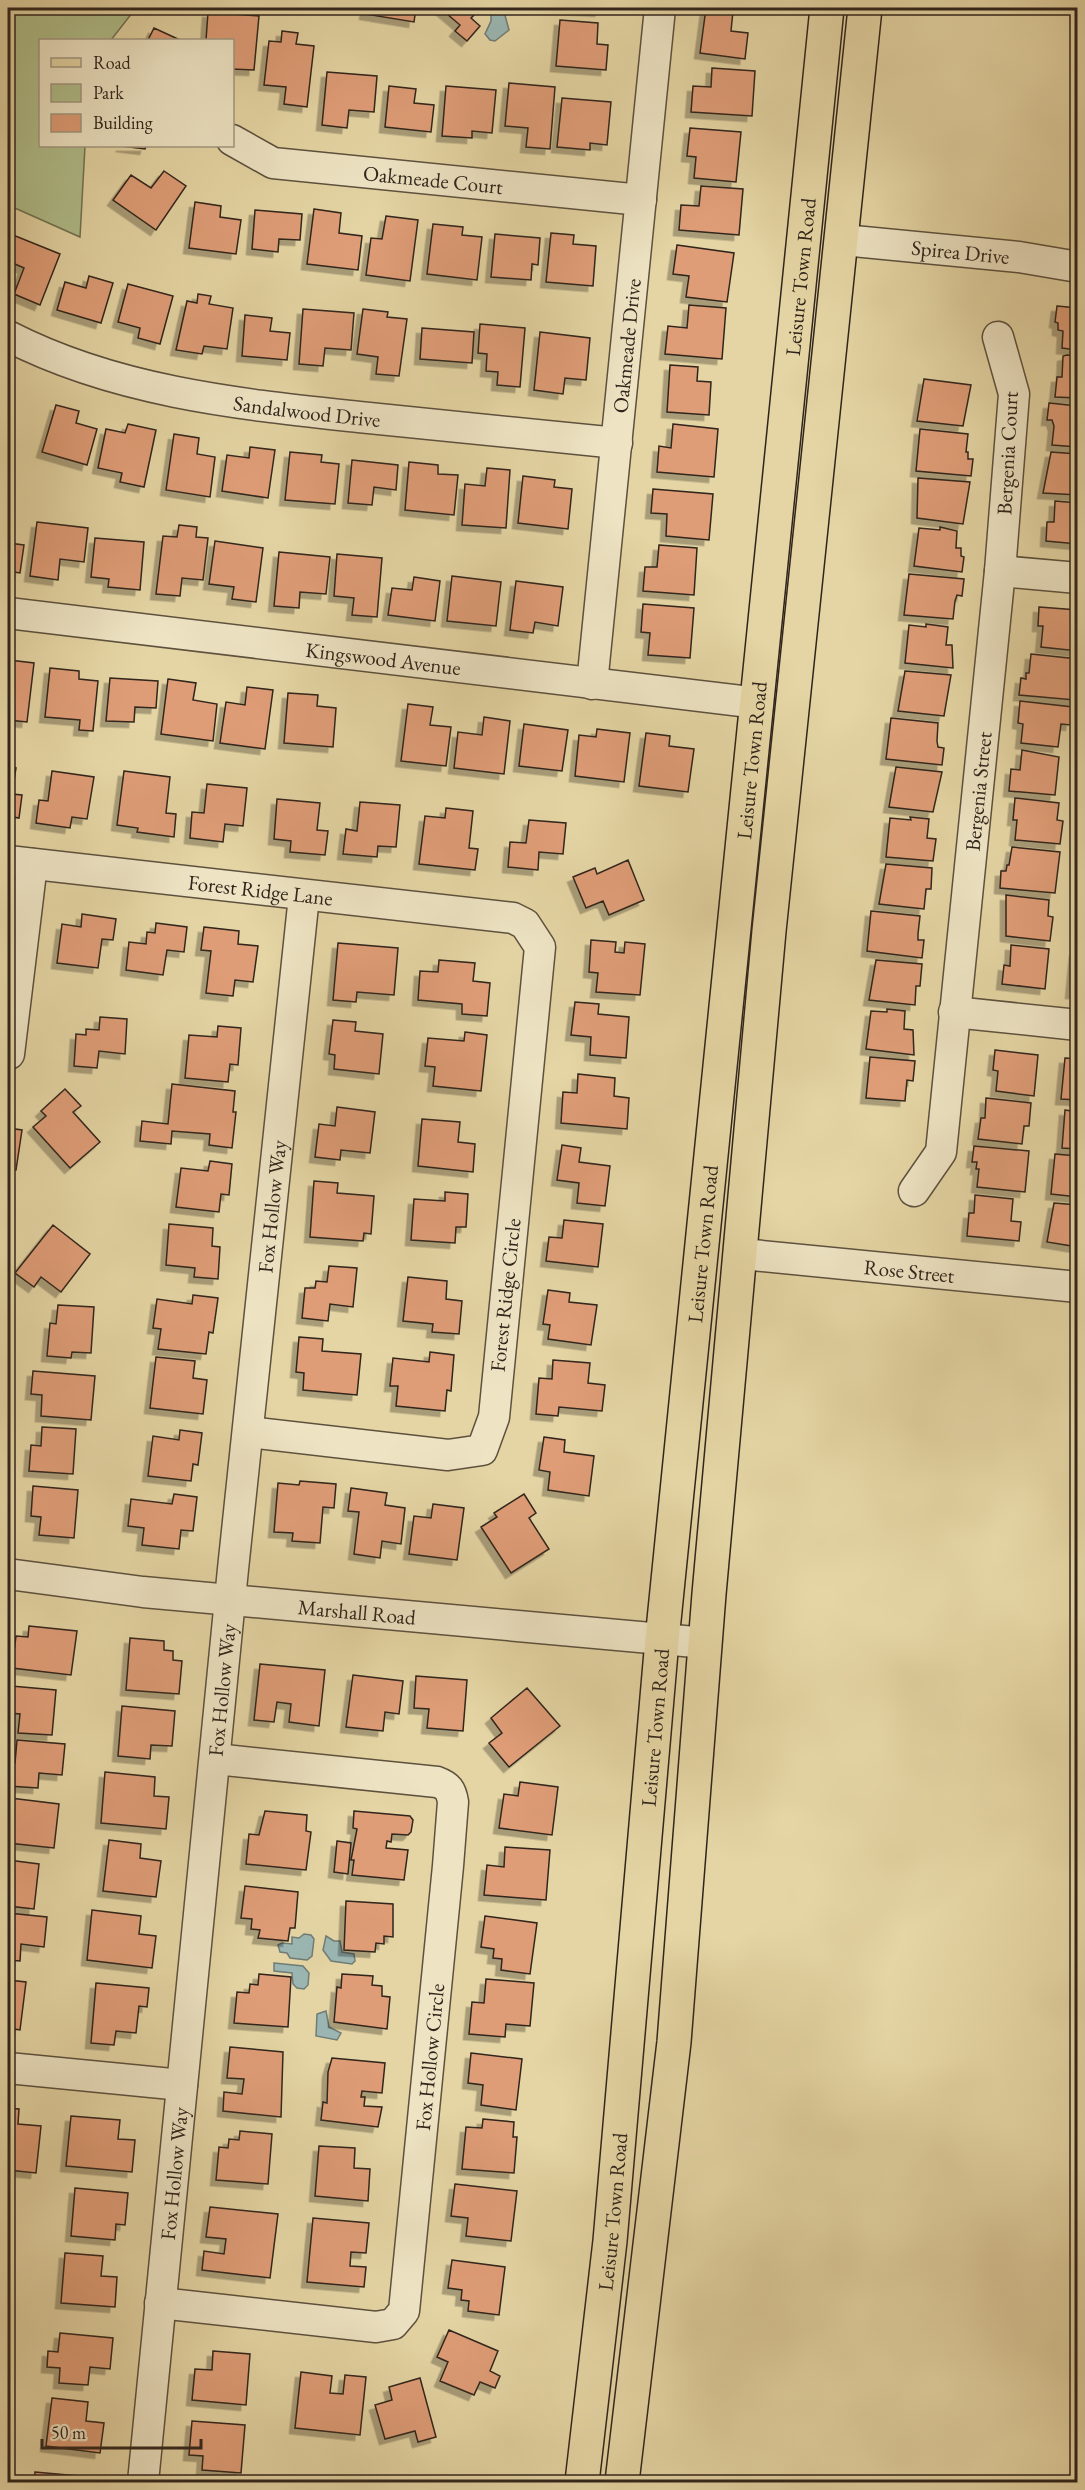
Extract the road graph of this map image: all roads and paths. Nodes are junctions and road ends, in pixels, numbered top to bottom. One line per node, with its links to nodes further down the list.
1 (660, 8): 5 (street, Oakmeade Drive)
2 (829, 8): 6 (main road); 15 (main road, Leisure Town Road)
3 (865, 8): 6 (main road, Leisure Town Road)
4 (234, 141): 5 (street, Oakmeade Court)
5 (641, 200): 10 (street, Oakmeade Drive)
6 (843, 240): 7 (street, Spirea Drive); 19 (main road, Leisure Town Road)
7 (1077, 267)
8 (8, 336): 10 (street, Sandalwood Drive)
9 (998, 337): 11 (street, Bergenia Court)
10 (617, 443): 14 (street, Oakmeade Drive)
11 (1000, 571): 12 (street); 20 (street, Bergenia Street)
12 (1077, 579)
13 (8, 613): 14 (street, Kingswood Avenue)
14 (592, 684): 15 (street, Kingswood Avenue)
15 (758, 703): 19 (main road); 29 (main road, Leisure Town Road)
16 (20, 863): 17 (street, Forest Ridge Lane); 22 (street)
17 (304, 896): 18 (street, Forest Ridge Lane); 26 (street, Fox Hollow Way)
18 (513, 918): 26 (street, Forest Ridge Circle)
19 (769, 931): 24 (main road, Leisure Town Road)
20 (954, 1012): 21 (street); 23 (street, Bergenia Street)
21 (1077, 1025)
22 (9, 1054)
23 (914, 1191)
24 (742, 1254): 25 (street, Rose Street); 30 (main road, Leisure Town Road)
25 (1077, 1287)
26 (249, 1432): 28 (street, Fox Hollow Way)
27 (8, 1574): 28 (street, Marshall Road)
28 (230, 1600): 29 (street, Marshall Road); 31 (street, Fox Hollow Way)
29 (662, 1640): 30 (street, Marshall Road); 36 (main road, Leisure Town Road)
30 (706, 1643): 37 (main road, Leisure Town Road)
31 (215, 1759): 33 (street, Fox Hollow Way); 34 (street, Fox Hollow Circle)
32 (8, 2068): 33 (street)
33 (182, 2085): 34 (street, Fox Hollow Way)
34 (160, 2303): 35 (street, Fox Hollow Way)
35 (142, 2482)
36 (582, 2482)
37 (622, 2482)

